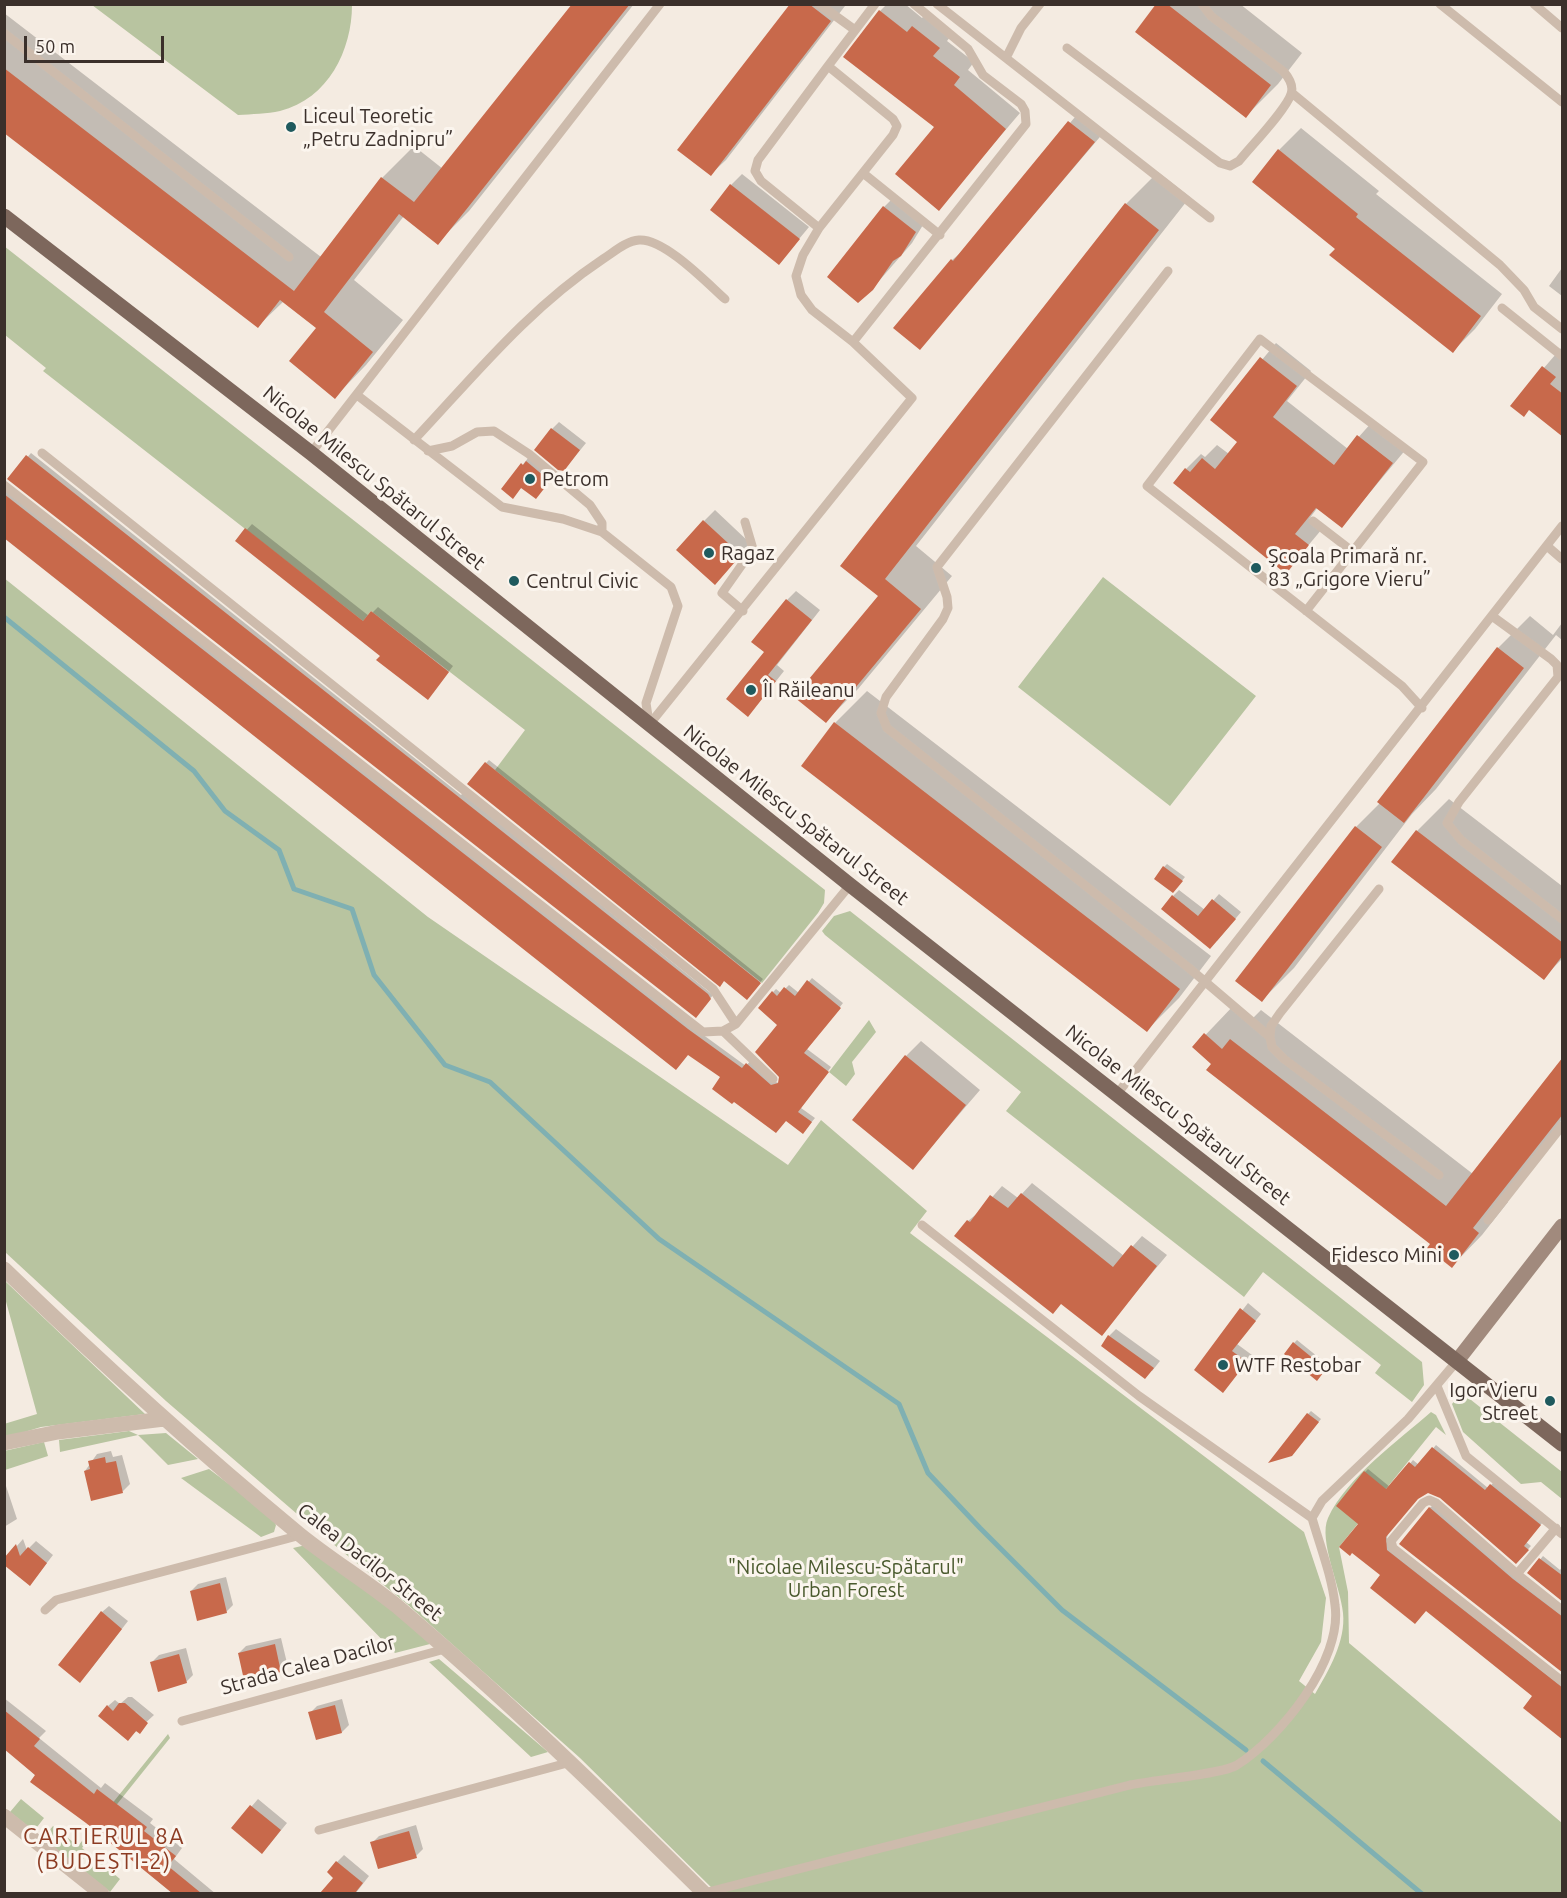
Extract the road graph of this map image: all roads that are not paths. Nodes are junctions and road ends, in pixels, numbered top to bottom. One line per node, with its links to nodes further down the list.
1 (660, 4): 30 (lane)
2 (819, 4): 11 (lane)
3 (875, 4): 11 (lane)
4 (914, 4): 22 (lane)
5 (937, 4): 14 (lane)
6 (1040, 4): 14 (lane)
7 (1202, 4): 16 (lane)
8 (1440, 4): 17 (lane)
9 (1534, 4): 10 (lane)
10 (1563, 27)
11 (855, 30): 15 (lane)
12 (4, 33): 23 (lane)
13 (1067, 48): 16 (lane)
14 (1006, 58): 20 (lane)
15 (828, 66): 18 (lane); 21 (lane)
16 (1292, 93): 27 (lane)
17 (1563, 102)
18 (863, 173): 21 (lane); 22 (lane)
19 (4, 216): 34 (main road, Nicolae Milescu Spătarul Street)
20 (1210, 218)
21 (819, 228): 28 (lane)
22 (940, 235): 28 (lane)
23 (289, 257)
24 (1168, 271): 51 (lane)
25 (725, 299): 31 (lane)
26 (1502, 308): 29 (lane)
27 (1563, 329)
28 (853, 342): 43 (lane)
29 (1563, 356)
30 (357, 395): 31 (lane); 34 (lane)
31 (414, 440): 32 (lane)
32 (428, 451): 39 (lane); 39 (lane)
33 (42, 453): 52 (lane)
34 (311, 453): 47 (main road, Nicolae Milescu Spătarul Street)
35 (4, 485): 53 (lane)
36 (1313, 521): 41 (lane)
37 (746, 522): 43 (lane)
38 (1563, 526): 40 (lane)
39 (602, 532): 47 (lane)
40 (1547, 546): 42 (lane); 45 (lane)
41 (1352, 551): 44 (lane); 44 (lane)
42 (1563, 559)
43 (743, 611): 47 (lane)
44 (1306, 611): 46 (lane)
45 (1492, 616): 46 (lane); 50 (lane)
46 (1422, 708): 51 (lane)
47 (649, 725): 48 (main road, Nicolae Milescu Spătarul Street)
48 (850, 885): 52 (lane); 56 (main road, Nicolae Milescu Spătarul Street)
49 (1380, 889): 54 (lane)
50 (1563, 919)
51 (1207, 982): 54 (lane); 56 (lane)
52 (736, 1024): 53 (lane)
53 (723, 1031): 55 (lane)
54 (1270, 1037): 58 (lane)
55 (773, 1079)
56 (1117, 1094): 63 (main road, Nicolae Milescu Spătarul Street)
57 (1563, 1126): 59 (lane)
58 (1438, 1175)
59 (1488, 1221)
60 (922, 1225): 68 (lane)
61 (1563, 1226): 63 (street)
62 (4, 1269): 65 (street, Calea Dacilor Street)
63 (1457, 1361): 64 (lane); 67 (main road, Nicolae Milescu Spătarul Street)
64 (1437, 1386): 68 (lane); 69 (lane)
65 (164, 1419): 66 (street); 70 (street, Calea Dacilor Street)
66 (4, 1443)
67 (1563, 1444)
68 (1312, 1518): 81 (lane)
69 (1559, 1531): 71 (lane)
70 (301, 1535): 72 (lane); 74 (street, Calea Dacilor Street)
71 (1516, 1574): 73 (lane); 75 (lane)
72 (45, 1610)
73 (1563, 1610)
74 (445, 1649): 76 (lane, Strada Calea Dacilor); 77 (street, Calea Dacilor Street)
75 (1563, 1681)
76 (182, 1721)
77 (571, 1762): 79 (lane); 81 (street, Calea Dacilor Street)
78 (4, 1816): 80 (street)
79 (318, 1830)
80 (102, 1893)
81 (704, 1893)

